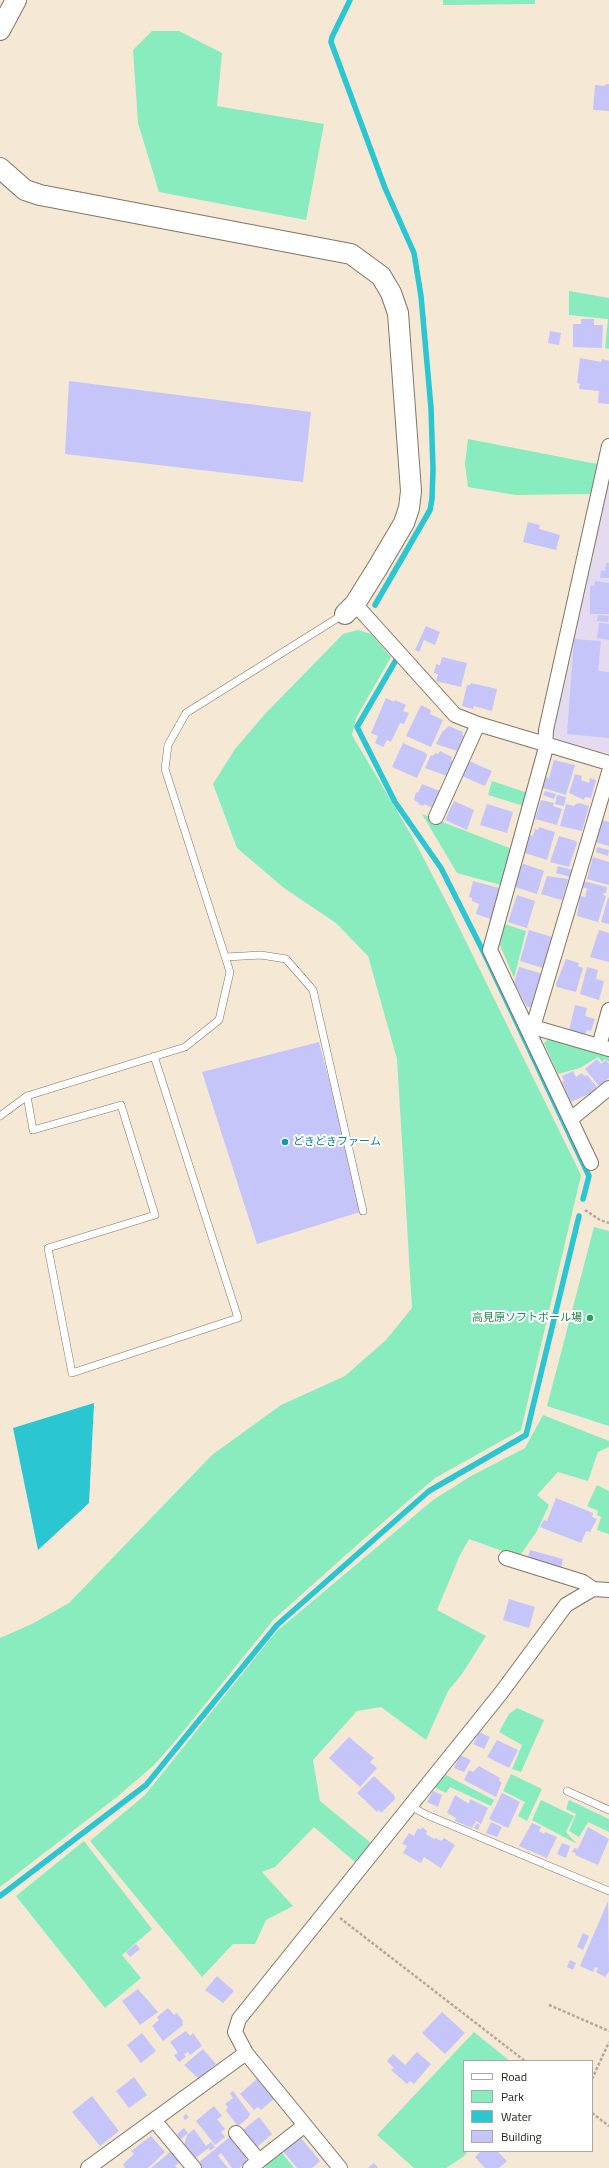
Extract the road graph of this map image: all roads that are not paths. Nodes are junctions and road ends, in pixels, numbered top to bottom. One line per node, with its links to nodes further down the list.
1 (16, 0): 2 (street)
2 (0, 30)
3 (0, 168): 5 (street)
4 (609, 446): 7 (street)
5 (350, 609): 6 (street); 11 (lane)
6 (478, 724): 7 (street); 10 (street)
7 (546, 743): 8 (street); 13 (street)
8 (609, 763)
9 (609, 772): 13 (street)
10 (436, 818)
11 (226, 957): 15 (lane); 21 (lane)
12 (609, 1010): 14 (street)
13 (531, 1028): 14 (street); 19 (street)
14 (604, 1047)
15 (154, 1056): 17 (lane); 17 (lane)
16 (609, 1088): 19 (street)
17 (27, 1096): 18 (lane)
18 (0, 1116)
19 (571, 1119): 20 (street)
20 (591, 1163)
21 (363, 1211)
22 (506, 1558): 23 (street)
23 (604, 1587): 25 (street)
24 (566, 1791): 26 (lane)
25 (410, 1806): 27 (lane); 28 (street)
26 (609, 1810)
27 (609, 1891)
28 (246, 2053): 29 (street); 30 (street)
29 (154, 2120): 33 (street); 34 (street)
30 (305, 2125): 32 (street); 35 (street)
31 (236, 2133): 32 (street)
32 (254, 2164)
33 (88, 2168)
34 (194, 2168)
35 (340, 2168)

